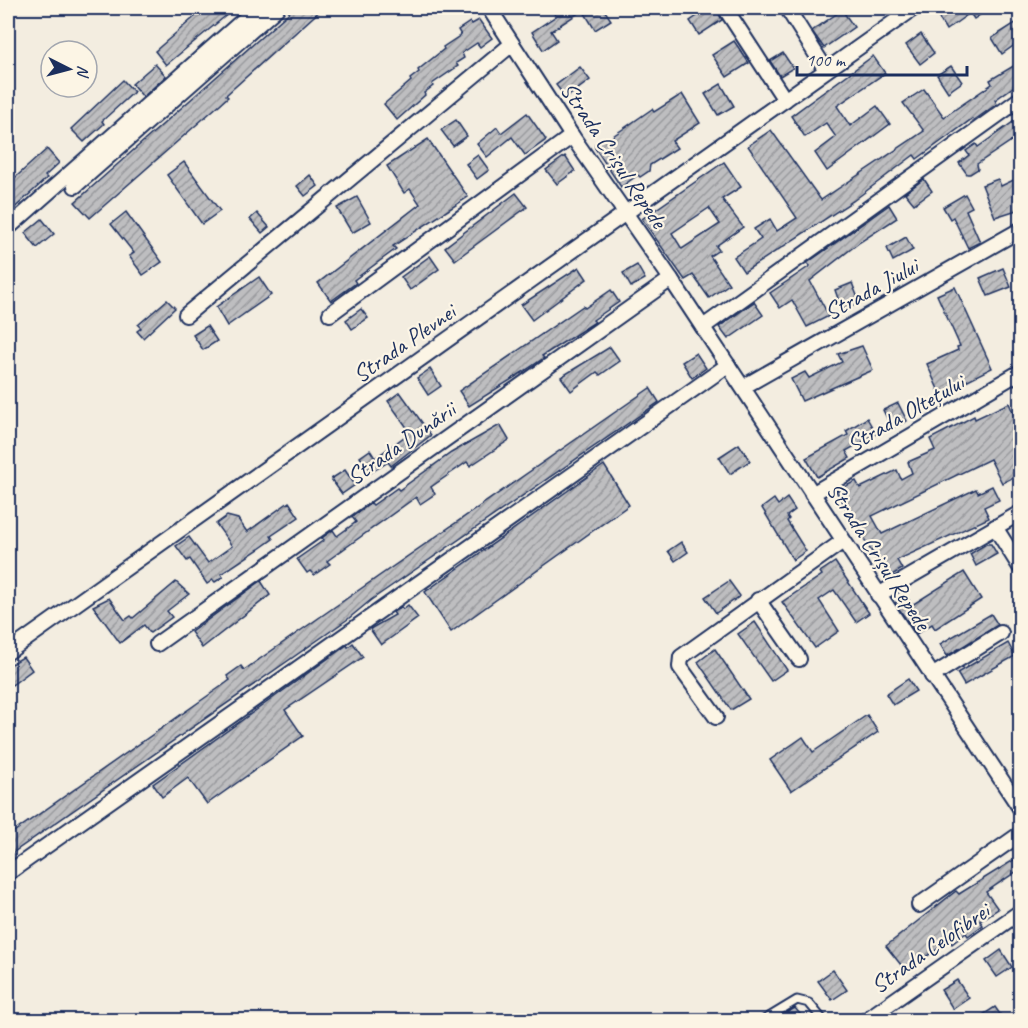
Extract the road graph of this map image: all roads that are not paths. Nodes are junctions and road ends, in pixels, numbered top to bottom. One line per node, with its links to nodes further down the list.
1 (257, 8): 14 (street)
2 (277, 8): 12 (street)
3 (489, 8): 7 (street, Strada Crișul Repede)
4 (725, 8): 10 (street)
5 (786, 8): 8 (street)
6 (914, 8): 8 (street, Strada Plevnei)
7 (512, 44): 11 (street, Strada Crișul Repede); 18 (street)
8 (826, 70): 10 (street, Strada Plevnei)
9 (1020, 99): 19 (street)
10 (785, 100): 13 (street, Strada Plevnei)
11 (572, 136): 13 (street, Strada Crișul Repede); 17 (street)
12 (75, 186)
13 (626, 213): 16 (street, Strada Crișul Repede); 32 (street, Strada Plevnei)
14 (8, 228)
15 (1020, 230): 22 (street, Strada Jiului)
16 (671, 279): 19 (street, Strada Crișul Repede); 31 (street, Strada Dunării)
17 (330, 314)
18 (186, 315)
19 (703, 327): 20 (street, Strada Crișul Repede)
20 (728, 365): 22 (street, Strada Crișul Repede); 38 (street)
21 (1020, 372): 23 (street, Strada Oltețului)
22 (743, 387): 23 (street, Strada Crișul Repede)
23 (812, 494): 26 (street, Strada Crișul Repede)
24 (1020, 513): 25 (street)
25 (995, 527): 27 (street); 28 (street)
26 (843, 541): 28 (street, Strada Crișul Repede); 29 (street)
27 (1020, 567)
28 (878, 595): 34 (street, Strada Crișul Repede)
29 (758, 600): 33 (street); 35 (street)
30 (1001, 633): 34 (street)
31 (157, 644)
32 (8, 652)
33 (799, 659)
34 (932, 676): 36 (street, Strada Crișul Repede)
35 (716, 717)
36 (1020, 808)
37 (1020, 834): 39 (street)
38 (8, 873)
39 (919, 905)
40 (1020, 912): 43 (street, Strada Celofibrei)
41 (764, 1020): 42 (lane)
42 (823, 1020)
43 (866, 1020)

